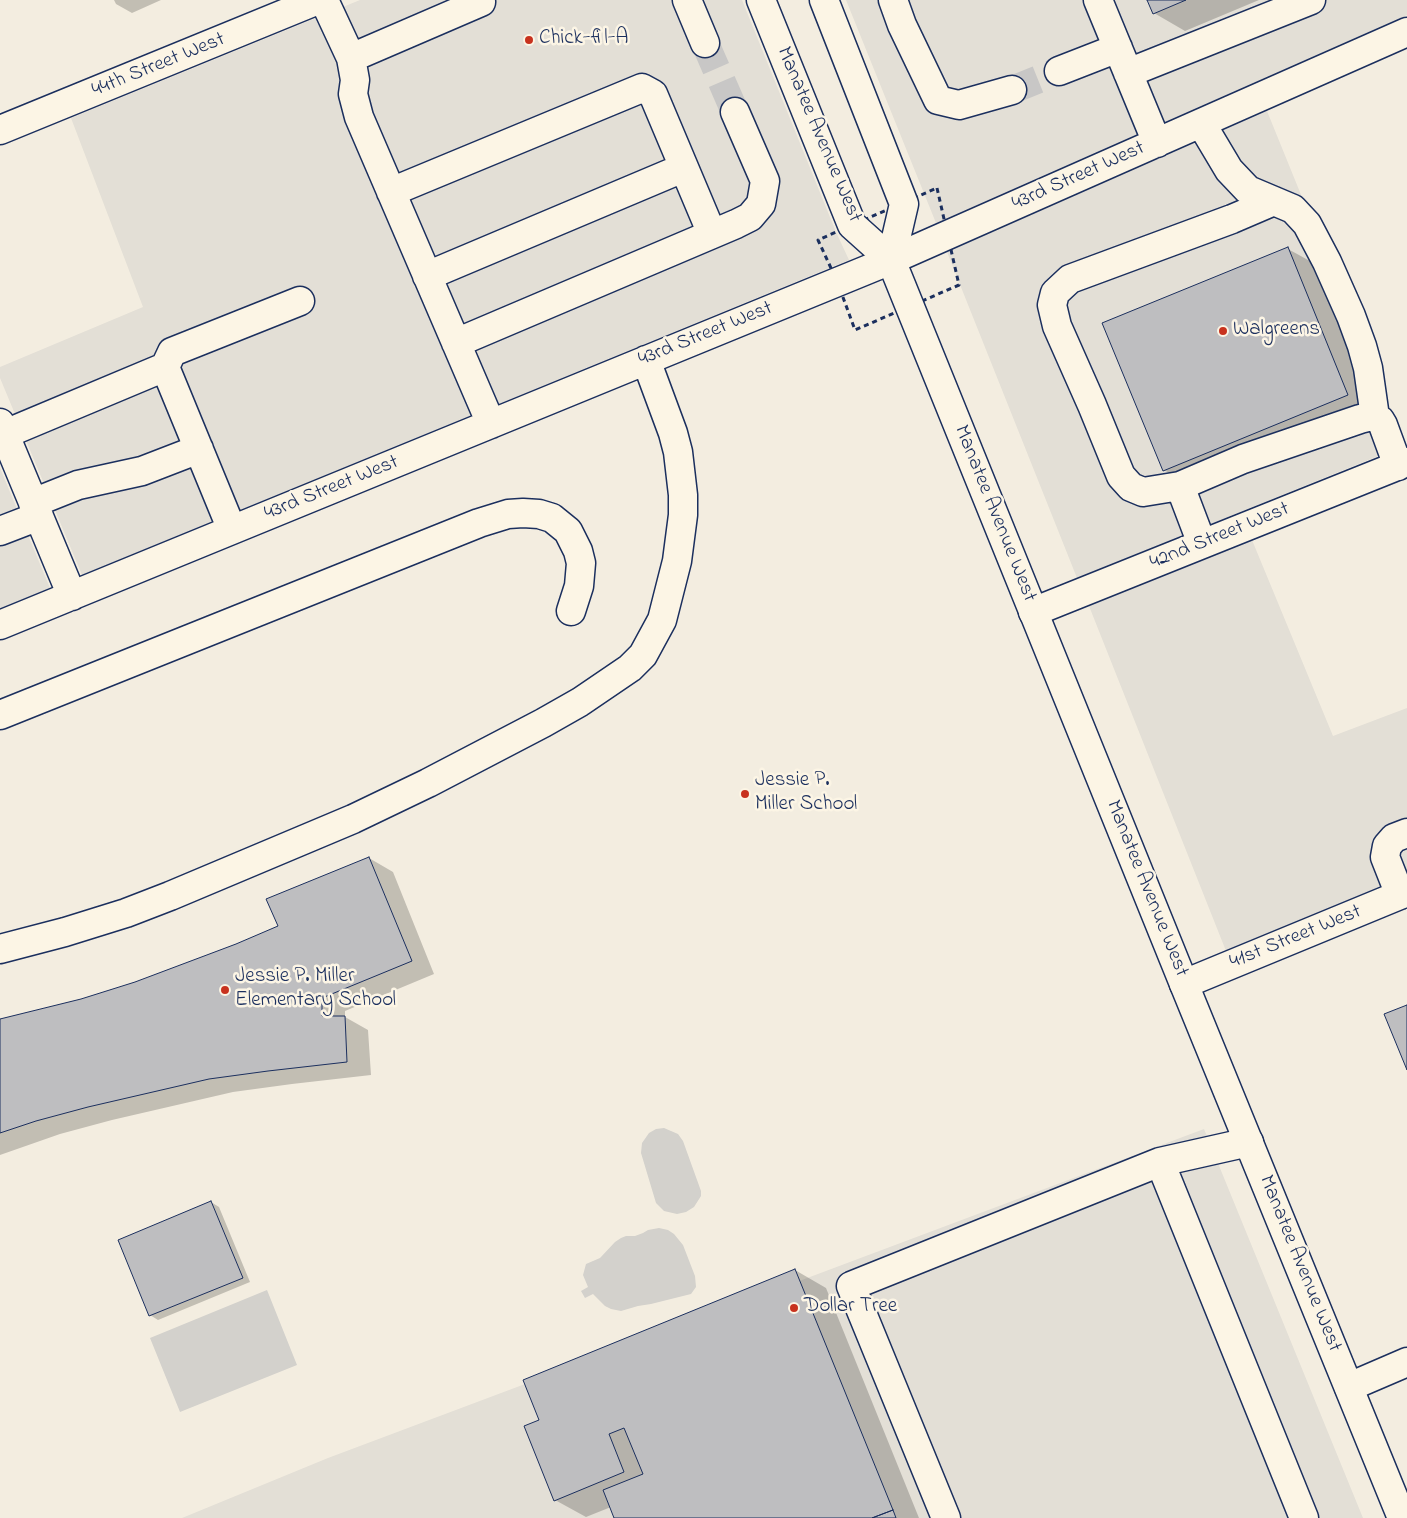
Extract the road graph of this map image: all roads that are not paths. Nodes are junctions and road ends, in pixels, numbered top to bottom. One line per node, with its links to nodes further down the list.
1 (318, 0): 19 (street, 44th Street West)
2 (324, 0): 13 (street)
3 (687, 0): 11 (street)
4 (760, 0): 25 (street, Manatee Avenue West)
5 (824, 0): 25 (street)
6 (1098, 0): 12 (street)
7 (1310, 0): 15 (street)
8 (482, 2): 13 (street)
9 (898, 12): 16 (street)
10 (1407, 32): 18 (street, 43rd Street West)
11 (705, 43)
12 (1118, 48): 14 (street); 15 (street)
13 (351, 58): 22 (street)
14 (1059, 71)
15 (1128, 73): 20 (street)
16 (1012, 90)
17 (735, 112): 24 (street)
18 (1201, 123): 20 (street, 43rd Street West); 23 (street)
19 (0, 130)
20 (1156, 142): 25 (street, 43rd Street West)
21 (683, 168): 22 (street); 24 (street); 26 (street)
22 (391, 192): 26 (street)
23 (1274, 201): 31 (street); 36 (street)
24 (712, 234): 28 (street)
25 (891, 260): 29 (street, 43rd Street West); 43 (street, Manatee Avenue West)
26 (427, 276): 28 (street)
27 (300, 301): 30 (street)
28 (456, 343): 32 (street)
29 (646, 360): 32 (street, 43rd Street West); 48 (street)
30 (165, 367): 33 (street); 34 (street)
31 (1375, 416): 35 (street); 36 (street)
32 (491, 424): 38 (street, 43rd Street West)
33 (2, 428): 37 (street)
34 (199, 449): 37 (street); 38 (street)
35 (1402, 464): 40 (street, 42nd Street West)
36 (1180, 486): 40 (street)
37 (36, 510): 39 (street); 41 (street)
38 (232, 530): 41 (street, 43rd Street West)
39 (0, 532)
40 (1202, 544): 43 (street, 42nd Street West)
41 (72, 596): 44 (street, 43rd Street West)
42 (571, 611): 45 (street)
43 (1033, 612): 49 (street, Manatee Avenue West)
44 (0, 625)
45 (0, 715)
46 (1407, 833): 47 (street)
47 (1403, 894): 49 (street, 41st Street West)
48 (0, 949)
49 (1184, 984): 50 (street, Manatee Avenue West)
50 (1249, 1142): 51 (street); 53 (street, Manatee Avenue West)
51 (1160, 1162): 54 (street); 55 (street)
52 (1407, 1362): 53 (street)
53 (1349, 1387): 56 (street, Manatee Avenue West)
54 (946, 1518)
55 (1304, 1518)
56 (1402, 1518)

